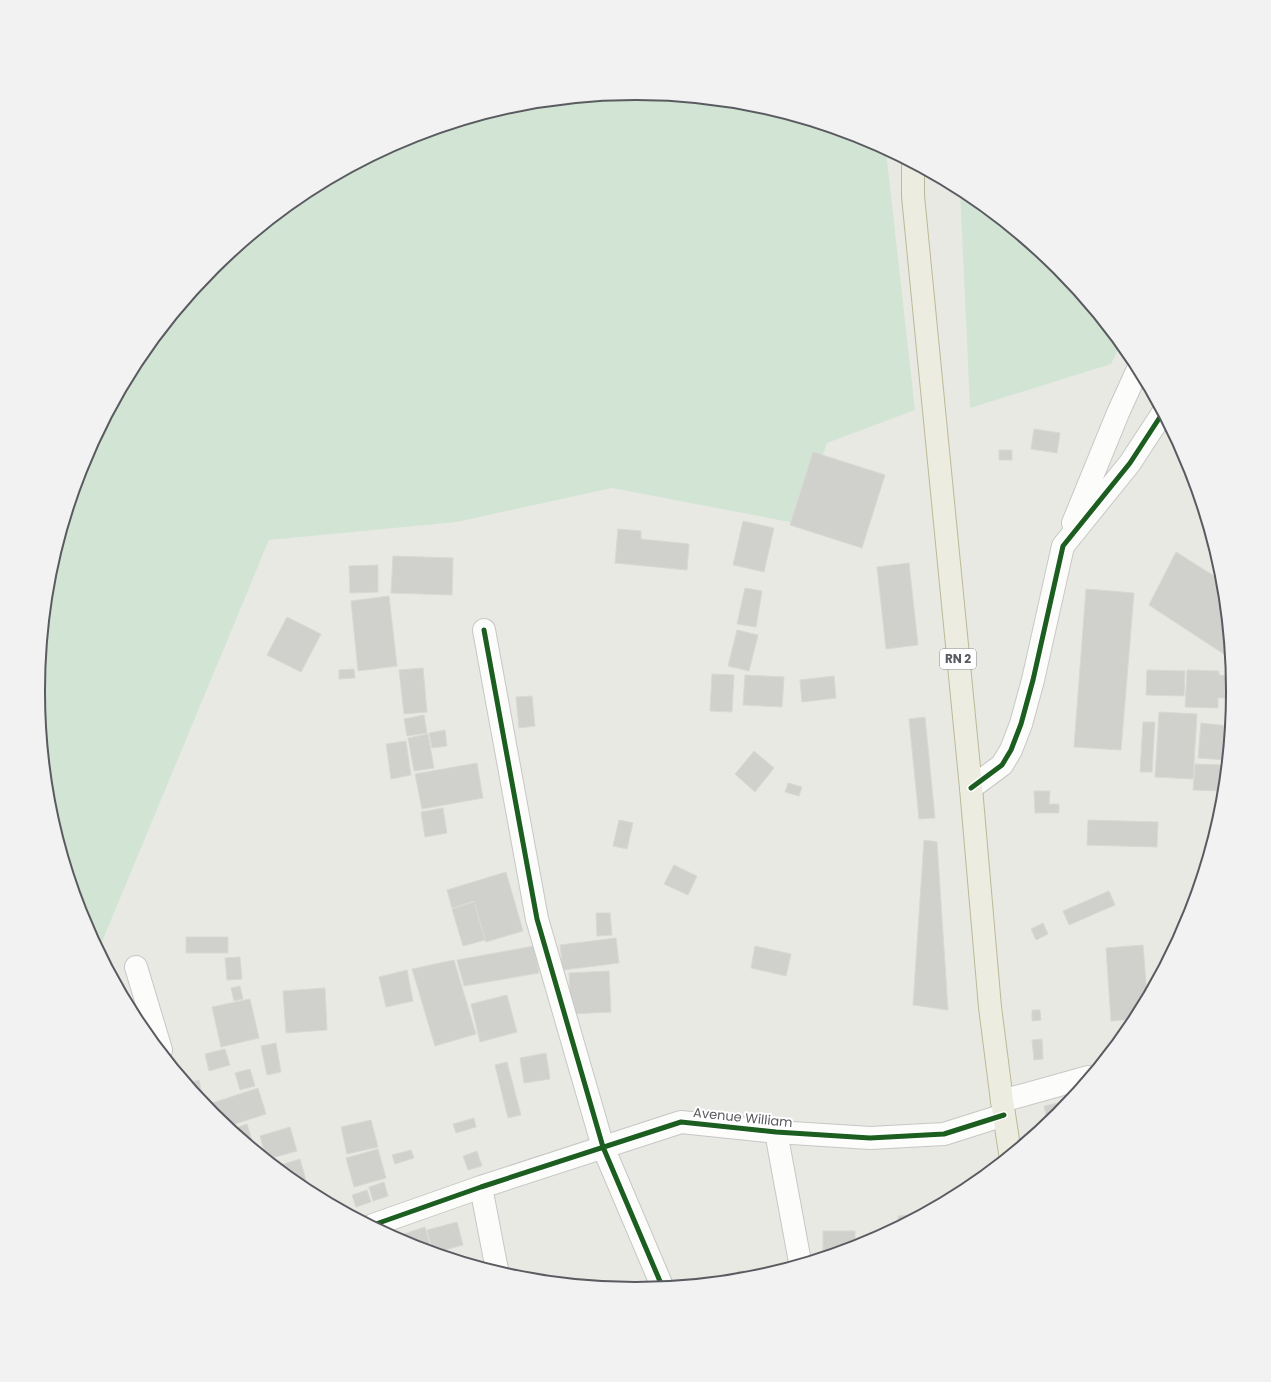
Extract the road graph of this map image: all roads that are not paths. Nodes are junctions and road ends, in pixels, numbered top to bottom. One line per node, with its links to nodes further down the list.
1 (914, 170): 6 (highway, RN 2)
2 (1135, 377): 4 (street)
3 (1159, 419): 4 (street)
4 (1063, 546): 6 (street)
5 (484, 630): 12 (street)
6 (971, 788): 10 (highway, RN 2)
7 (136, 967): 8 (street)
8 (157, 1035)
9 (1079, 1080): 10 (street, Avenue William)
10 (1003, 1108): 11 (street, Avenue William); 13 (highway, RN 2)
11 (776, 1132): 12 (street, Avenue William); 16 (street)
12 (603, 1147): 14 (street, Avenue William); 18 (street)
13 (1009, 1148)
14 (481, 1187): 15 (street, Avenue William); 17 (street)
15 (379, 1223)
16 (799, 1258)
17 (496, 1264)
18 (660, 1281)

